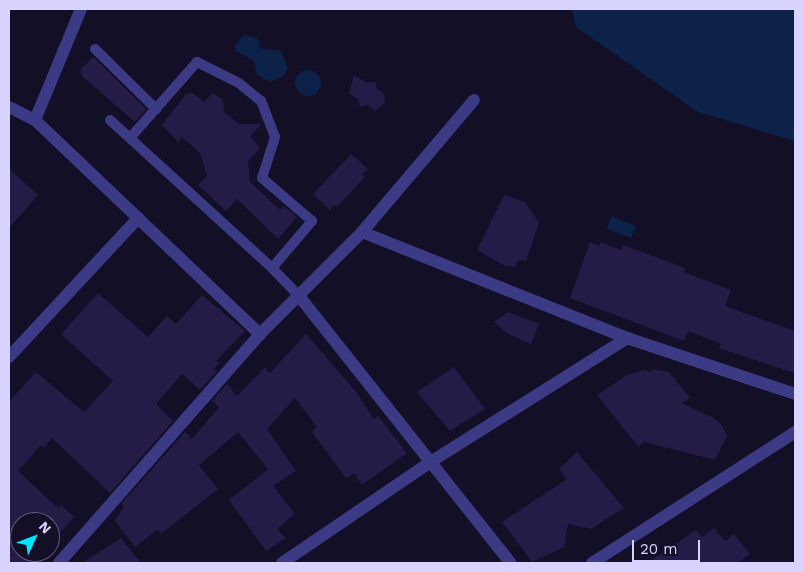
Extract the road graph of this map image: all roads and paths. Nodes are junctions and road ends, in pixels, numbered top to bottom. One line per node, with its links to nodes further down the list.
1 (81, 9): 6 (street)
2 (95, 49): 5 (lane)
3 (474, 100): 10 (street)
4 (9, 107): 6 (street)
5 (156, 109): 8 (lane); 11 (lane)
6 (35, 120): 9 (street)
7 (110, 120): 8 (lane)
8 (130, 138): 11 (lane)
9 (138, 218): 13 (street); 15 (street)
10 (362, 232): 12 (street); 14 (street)
11 (272, 268): 12 (lane)
12 (299, 296): 13 (street); 18 (street)
13 (260, 334): 19 (street)
14 (627, 338): 16 (street); 18 (street)
15 (9, 358)
16 (795, 394)
17 (795, 432): 22 (street)
18 (432, 461): 20 (street); 21 (street)
19 (59, 563)
20 (282, 563)
21 (511, 563)
22 (592, 563)

